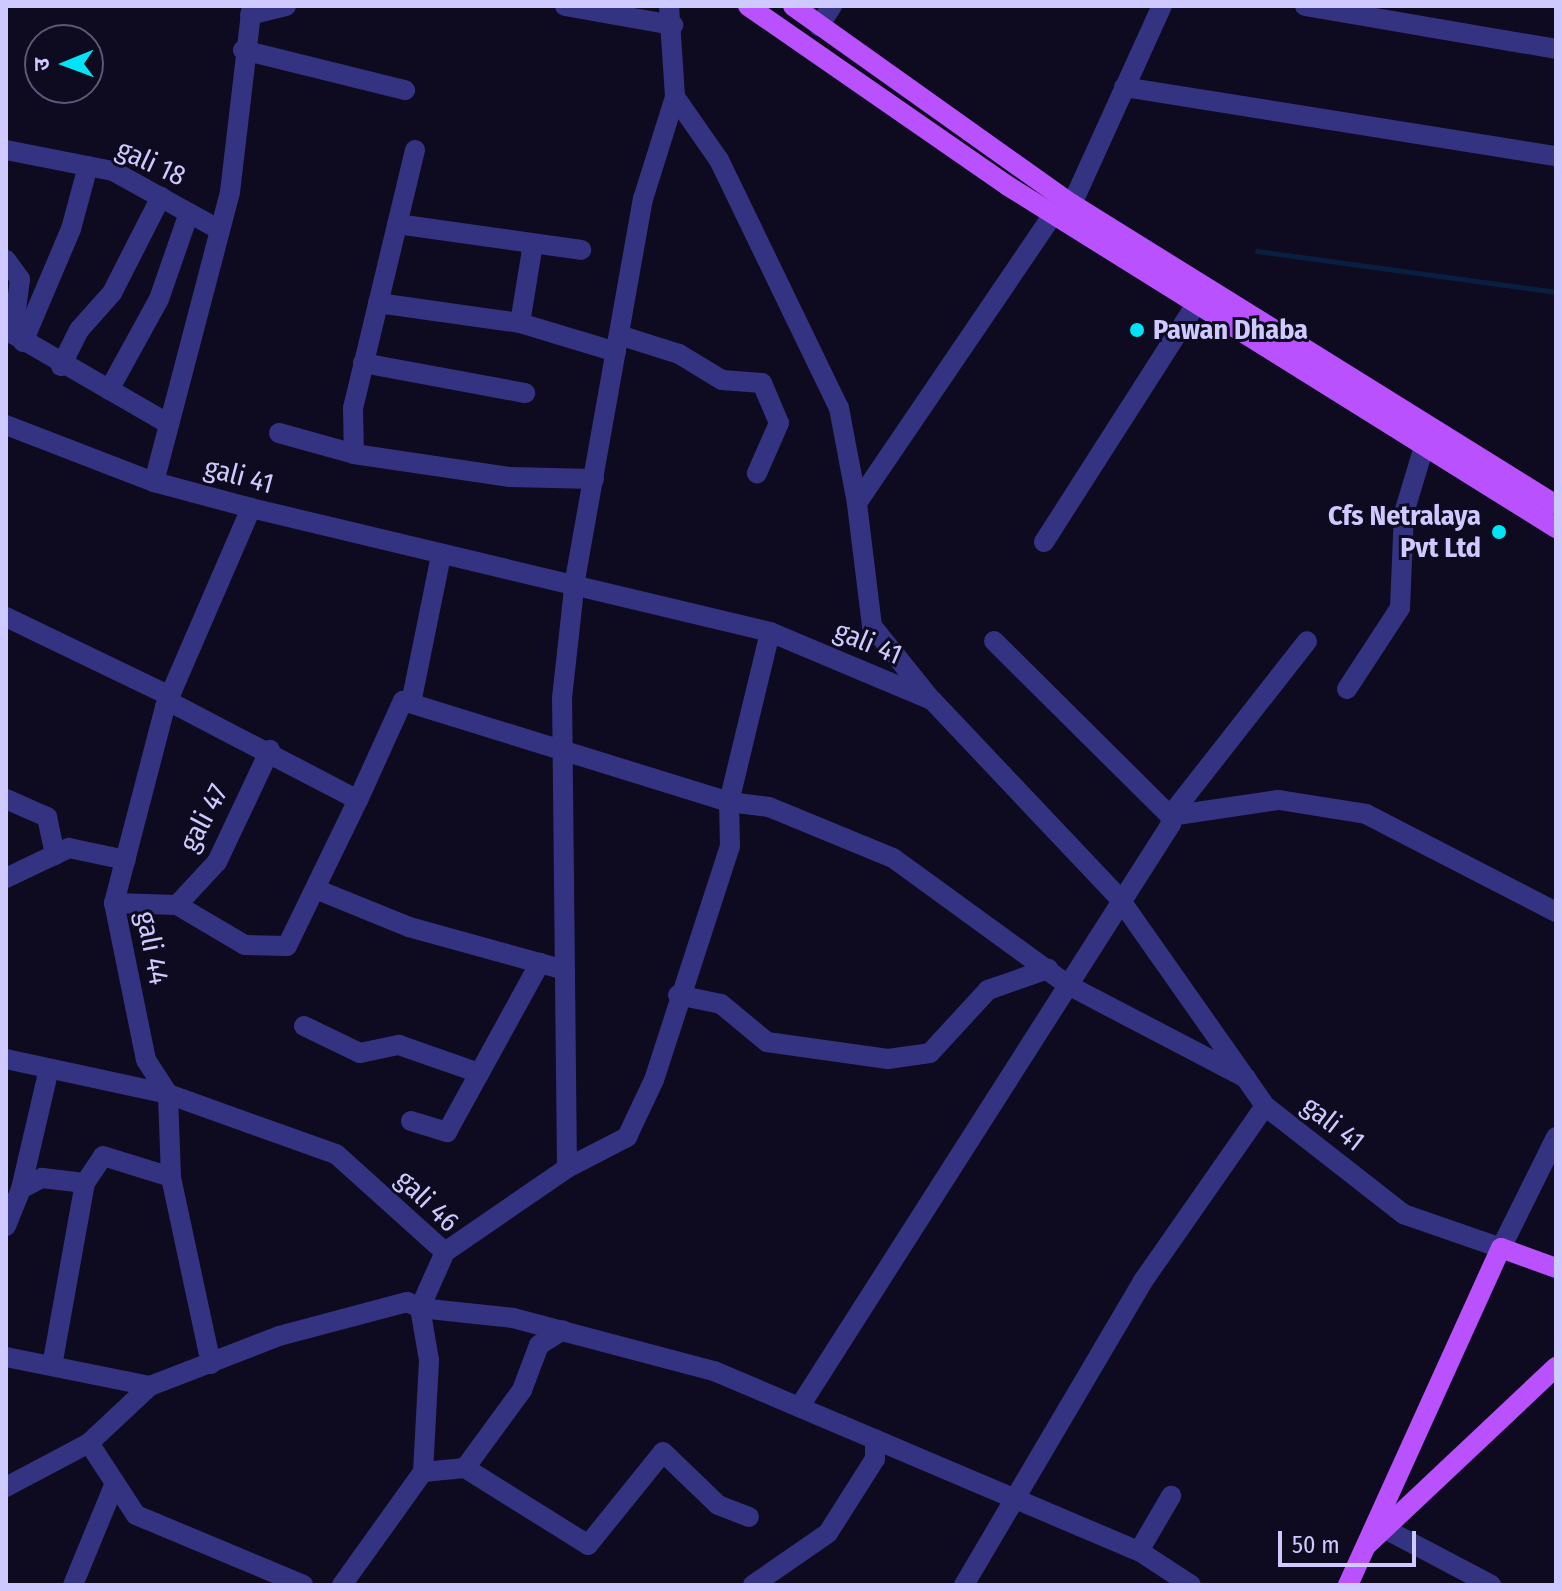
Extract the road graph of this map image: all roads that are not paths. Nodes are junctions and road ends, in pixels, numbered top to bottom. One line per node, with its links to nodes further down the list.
1 (286, 6): 8 (street)
2 (565, 6): 9 (street)
3 (748, 6): 21 (main road)
4 (793, 6): 10 (main road)
5 (832, 6): 10 (street)
6 (1162, 6): 13 (street)
7 (1305, 6): 11 (street)
8 (251, 10): 12 (street)
9 (671, 16): 15 (street)
10 (819, 26): 21 (main road)
11 (1556, 49)
12 (243, 50): 14 (street); 24 (street)
13 (1124, 87): 18 (street); 21 (street)
14 (405, 90)
15 (675, 97): 32 (street); 45 (street)
16 (6, 150): 19 (street, gali 18)
17 (415, 150): 23 (street)
18 (1556, 156)
19 (88, 166): 20 (street, gali 18); 31 (street)
20 (161, 197): 22 (street, gali 18); 34 (street)
21 (1063, 208): 29 (main road); 45 (street); 46 (main road)
22 (189, 213): 24 (street, gali 18); 35 (street)
23 (397, 224): 25 (street); 28 (street)
24 (220, 230): 37 (street)
25 (533, 244): 26 (street); 30 (street)
26 (581, 250)
27 (6, 260): 31 (street)
28 (378, 303): 30 (street); 33 (street)
29 (1196, 304): 40 (main road); 49 (street)
30 (520, 323): 32 (street)
31 (23, 342): 34 (street)
32 (618, 343): 42 (street); 43 (street)
33 (363, 363): 36 (street); 41 (street)
34 (61, 366): 35 (street)
35 (109, 390): 37 (street)
36 (525, 393)
37 (169, 424): 44 (street)
38 (6, 425): 44 (street, gali 41)
39 (279, 433): 41 (street)
40 (1425, 443): 48 (main road); 56 (street)
41 (354, 454): 43 (street)
42 (757, 473)
43 (594, 479): 51 (street)
44 (154, 482): 47 (street, gali 41)
45 (857, 503): 58 (street)
46 (1556, 505)
47 (251, 508): 50 (street, gali 41); 57 (street, gali 44)
48 (1556, 528)
49 (1044, 542)
50 (441, 556): 51 (street, gali 41); 59 (street)
51 (575, 580): 53 (street, gali 41); 60 (street)
52 (6, 617): 57 (street)
53 (770, 632): 58 (street, gali 41); 64 (street)
54 (994, 641): 65 (street)
55 (1307, 641): 65 (street)
56 (1347, 689)
57 (169, 699): 61 (street); 67 (street, gali 44)
58 (932, 700): 70 (street, gali 41)
59 (411, 703): 60 (street); 63 (street)
60 (563, 748): 64 (street); 76 (street)
61 (270, 750): 63 (street); 72 (street, gali 47)
62 (6, 799): 66 (street)
63 (358, 800): 69 (street)
64 (729, 802): 75 (street); 78 (street)
65 (1170, 816): 70 (street); 73 (street)
66 (55, 855): 67 (street); 68 (street)
67 (126, 860): 71 (street, gali 44)
68 (6, 878)
69 (318, 890): 72 (street); 74 (street)
70 (1119, 898): 77 (street); 83 (street, gali 41)
71 (114, 903): 72 (street); 84 (street, gali 44)
72 (177, 905)
73 (1556, 912)
74 (540, 963): 76 (street); 82 (street)
75 (1048, 969): 77 (street); 78 (street)
76 (565, 970): 88 (street)
77 (1068, 985): 83 (street); 103 (street)
78 (678, 995): 88 (street)
79 (304, 1026): 82 (street)
80 (6, 1059): 81 (street, gali 46)
81 (49, 1069): 84 (street, gali 46); 91 (street)
82 (479, 1073): 86 (street)
83 (1249, 1080): 85 (street, gali 41)
84 (168, 1094): 89 (street); 94 (street, gali 46)
85 (1265, 1106): 93 (street, gali 41); 111 (street)
86 (411, 1121)
87 (1556, 1137): 93 (street)
88 (567, 1168): 94 (street)
89 (171, 1177): 90 (street); 99 (street)
90 (85, 1183): 91 (street); 100 (street)
91 (21, 1189): 92 (street)
92 (6, 1226)
93 (1501, 1248): 95 (main road); 115 (main road)
94 (445, 1252): 96 (street, gali 46)
95 (1556, 1268)
96 (420, 1308): 97 (street); 99 (street); 107 (street)
97 (563, 1330): 103 (street); 106 (street)
98 (6, 1357): 100 (street)
99 (211, 1364): 102 (street)
100 (52, 1366): 102 (street)
101 (1556, 1367): 113 (main road)
102 (150, 1386): 105 (street)
103 (800, 1406): 104 (street)
104 (875, 1439): 111 (street); 119 (street)
105 (89, 1443): 108 (street); 109 (street)
106 (465, 1468): 107 (street); 112 (street)
107 (423, 1472): 118 (street)
108 (115, 1483): 116 (street); 117 (street)
109 (6, 1487)
110 (1171, 1496): 114 (street)
111 (1018, 1502): 114 (street); 120 (street)
112 (749, 1517)
113 (1385, 1529): 115 (main road); 123 (street)
114 (1139, 1551): 121 (street)
115 (1358, 1553): 122 (main road)
116 (73, 1585)
117 (303, 1585)
118 (342, 1585)
119 (753, 1585)
120 (964, 1585)
121 (1191, 1585)
122 (1348, 1585)
123 (1491, 1585)

